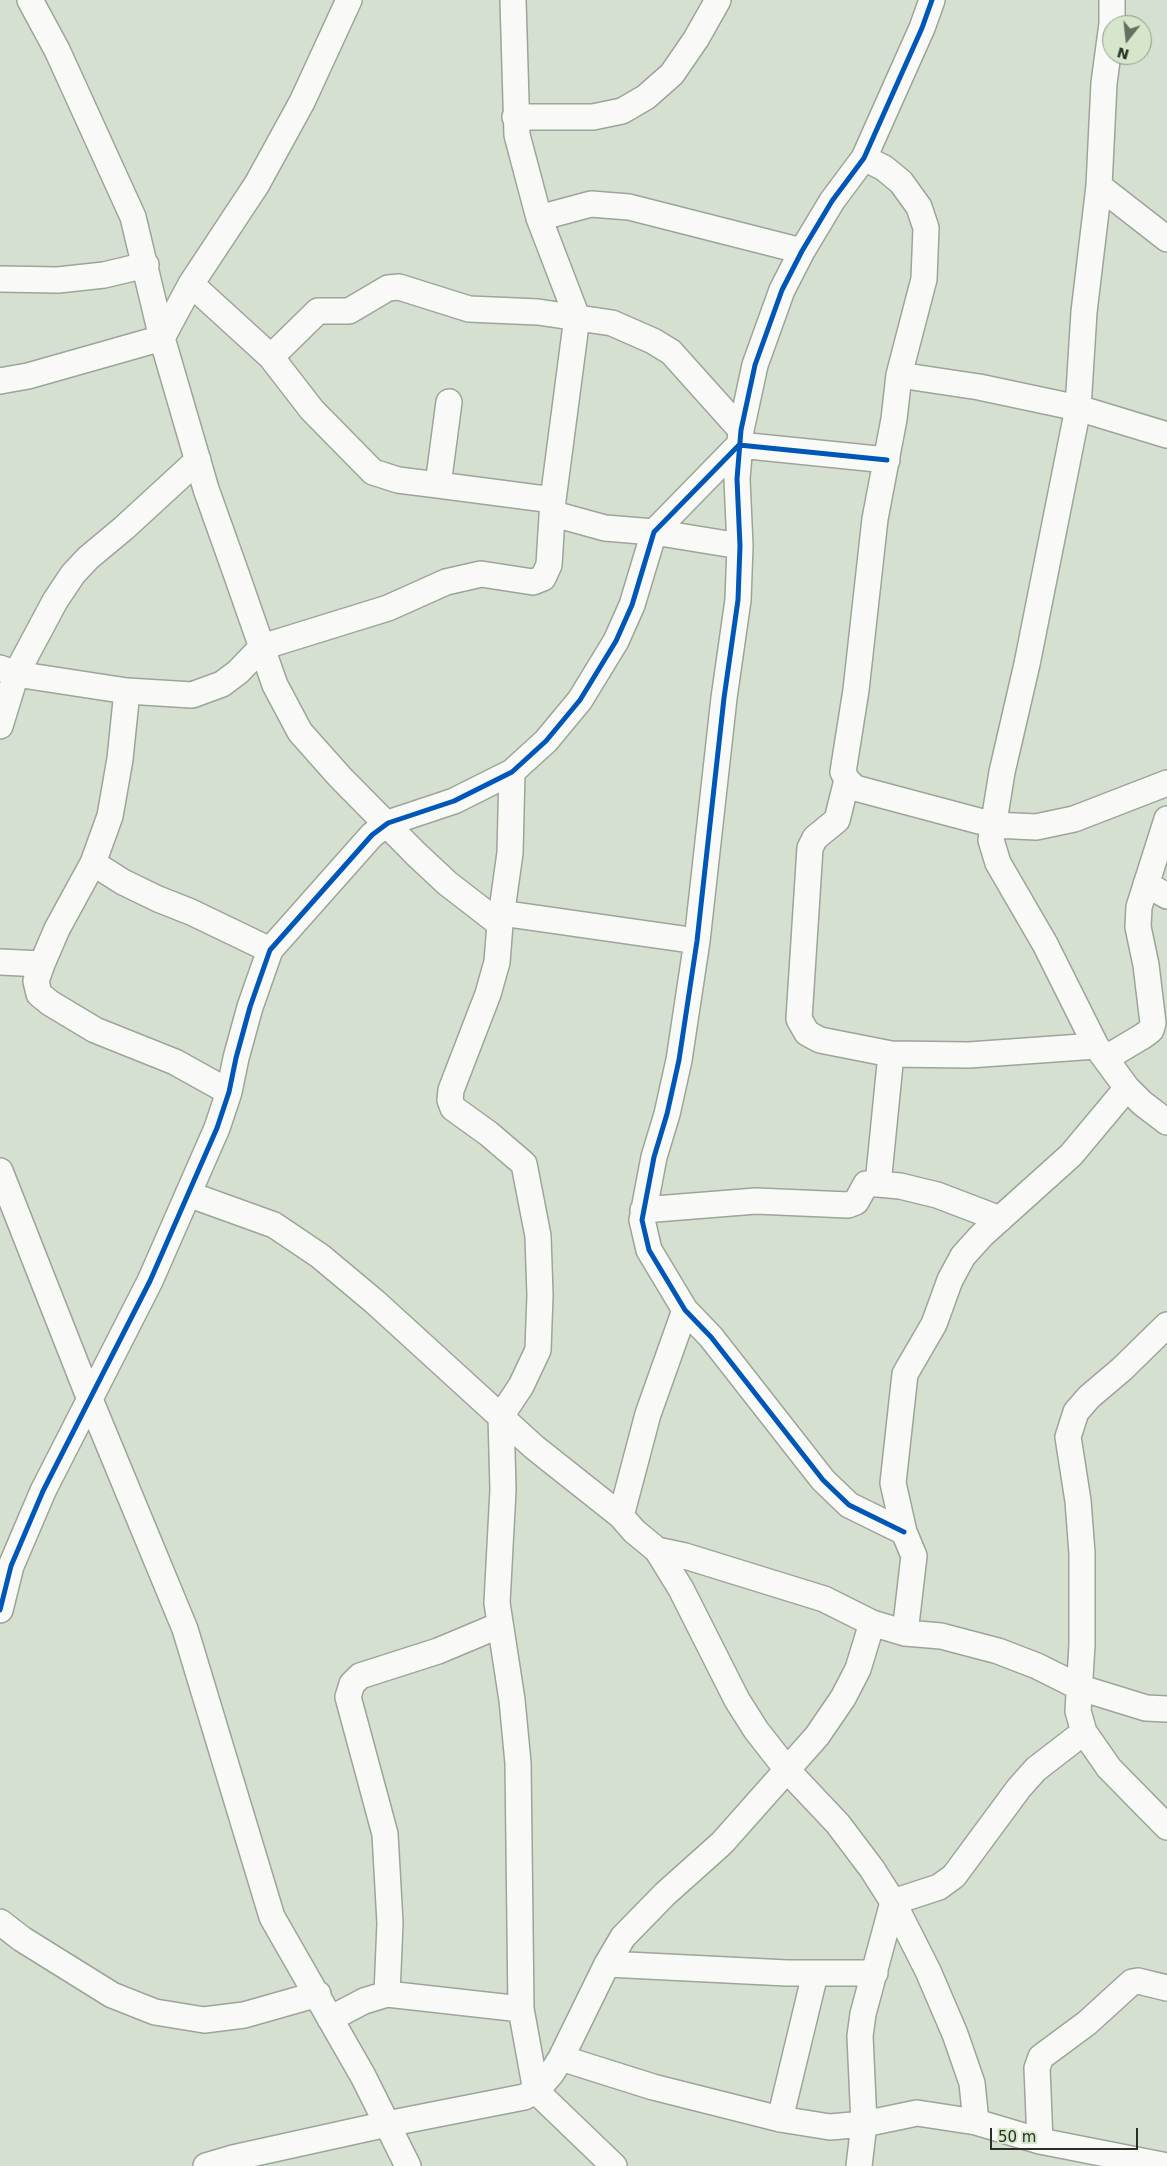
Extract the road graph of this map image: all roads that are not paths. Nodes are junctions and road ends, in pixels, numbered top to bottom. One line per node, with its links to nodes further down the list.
1 (30, 0): 13 (street)
2 (349, 0): 15 (street)
3 (513, 0): 7 (street)
4 (718, 0): 7 (street)
5 (932, 0): 8 (street)
6 (1112, 0): 9 (street)
7 (515, 117): 10 (street)
8 (864, 158): 12 (street); 19 (street)
9 (1099, 186): 11 (street); 22 (street)
10 (539, 218): 12 (street); 16 (street)
11 (1167, 240)
12 (802, 251): 24 (street)
13 (146, 265): 14 (street); 17 (street)
14 (0, 279)
15 (191, 284): 17 (street); 18 (street)
16 (577, 317): 18 (street); 24 (street); 28 (street)
17 (162, 338): 20 (street); 25 (street)
18 (271, 356): 27 (street)
19 (899, 374): 22 (street); 26 (street)
20 (0, 380)
21 (449, 402): 27 (street)
22 (1078, 408): 23 (street); 40 (street)
23 (1167, 435)
24 (740, 437): 26 (street); 29 (street); 30 (street)
25 (198, 460): 31 (street); 32 (street)
26 (887, 460): 36 (street)
27 (438, 485): 28 (street)
28 (553, 507): 29 (street); 31 (street)
29 (654, 532): 30 (street); 35 (street)
30 (740, 546): 44 (street)
31 (262, 648): 33 (street); 39 (street)
32 (8, 671): 33 (street); 34 (street)
33 (127, 691): 41 (street)
34 (0, 726)
35 (512, 772): 39 (street); 43 (street)
36 (847, 780): 40 (street); 49 (street)
37 (1167, 783): 40 (street)
38 (1167, 819): 42 (street)
39 (388, 823): 43 (street); 45 (street)
40 (994, 825): 48 (street)
41 (94, 863): 45 (street); 47 (street)
42 (1157, 890): 48 (street)
43 (500, 918): 44 (street); 61 (street)
44 (697, 941): 56 (street)
45 (270, 950): 51 (street)
46 (0, 962): 47 (street)
47 (42, 964): 51 (street)
48 (1101, 1052): 49 (street); 50 (street)
49 (891, 1054): 54 (street)
50 (1127, 1088): 52 (street); 57 (street)
51 (229, 1092): 55 (street)
52 (1167, 1122)
53 (0, 1171): 60 (street)
54 (878, 1184): 56 (street); 57 (street)
55 (188, 1194): 60 (street); 61 (street)
56 (643, 1210): 58 (street)
57 (1000, 1219): 63 (street)
58 (685, 1310): 62 (street); 63 (street)
59 (1167, 1325): 69 (street)
60 (89, 1397): 65 (street); 81 (street)
61 (501, 1416): 62 (street); 67 (street)
62 (621, 1516): 64 (street)
63 (904, 1532): 68 (street)
64 (657, 1550): 66 (street); 73 (street)
65 (0, 1610)
66 (872, 1623): 68 (street); 73 (street)
67 (500, 1625): 82 (street); 83 (street)
68 (906, 1633): 69 (street)
69 (1080, 1688): 71 (street); 72 (street)
70 (1167, 1690): 71 (street)
71 (1156, 1708)
72 (1084, 1732): 74 (street); 75 (street)
73 (788, 1771): 75 (street); 77 (street)
74 (1167, 1827)
75 (893, 1902): 78 (street); 88 (street)
76 (0, 1922): 81 (street)
77 (607, 1964): 79 (street); 85 (street)
78 (875, 1973): 79 (street); 90 (street)
79 (815, 1974): 87 (street)
80 (1167, 1988): 91 (street)
81 (318, 1994): 84 (street)
82 (387, 1994): 83 (street); 84 (street)
83 (521, 2009): 86 (street)
84 (330, 2019): 89 (street)
85 (562, 2058): 86 (street); 87 (street)
86 (536, 2091): 89 (street); 94 (street)
87 (780, 2119): 90 (street)
88 (976, 2122): 90 (street); 91 (street)
89 (387, 2124): 92 (street); 93 (street)
90 (864, 2124): 95 (street)
91 (1040, 2141): 96 (street)
92 (206, 2166)
93 (408, 2166)
94 (614, 2166)
95 (859, 2166)
96 (1167, 2166)

